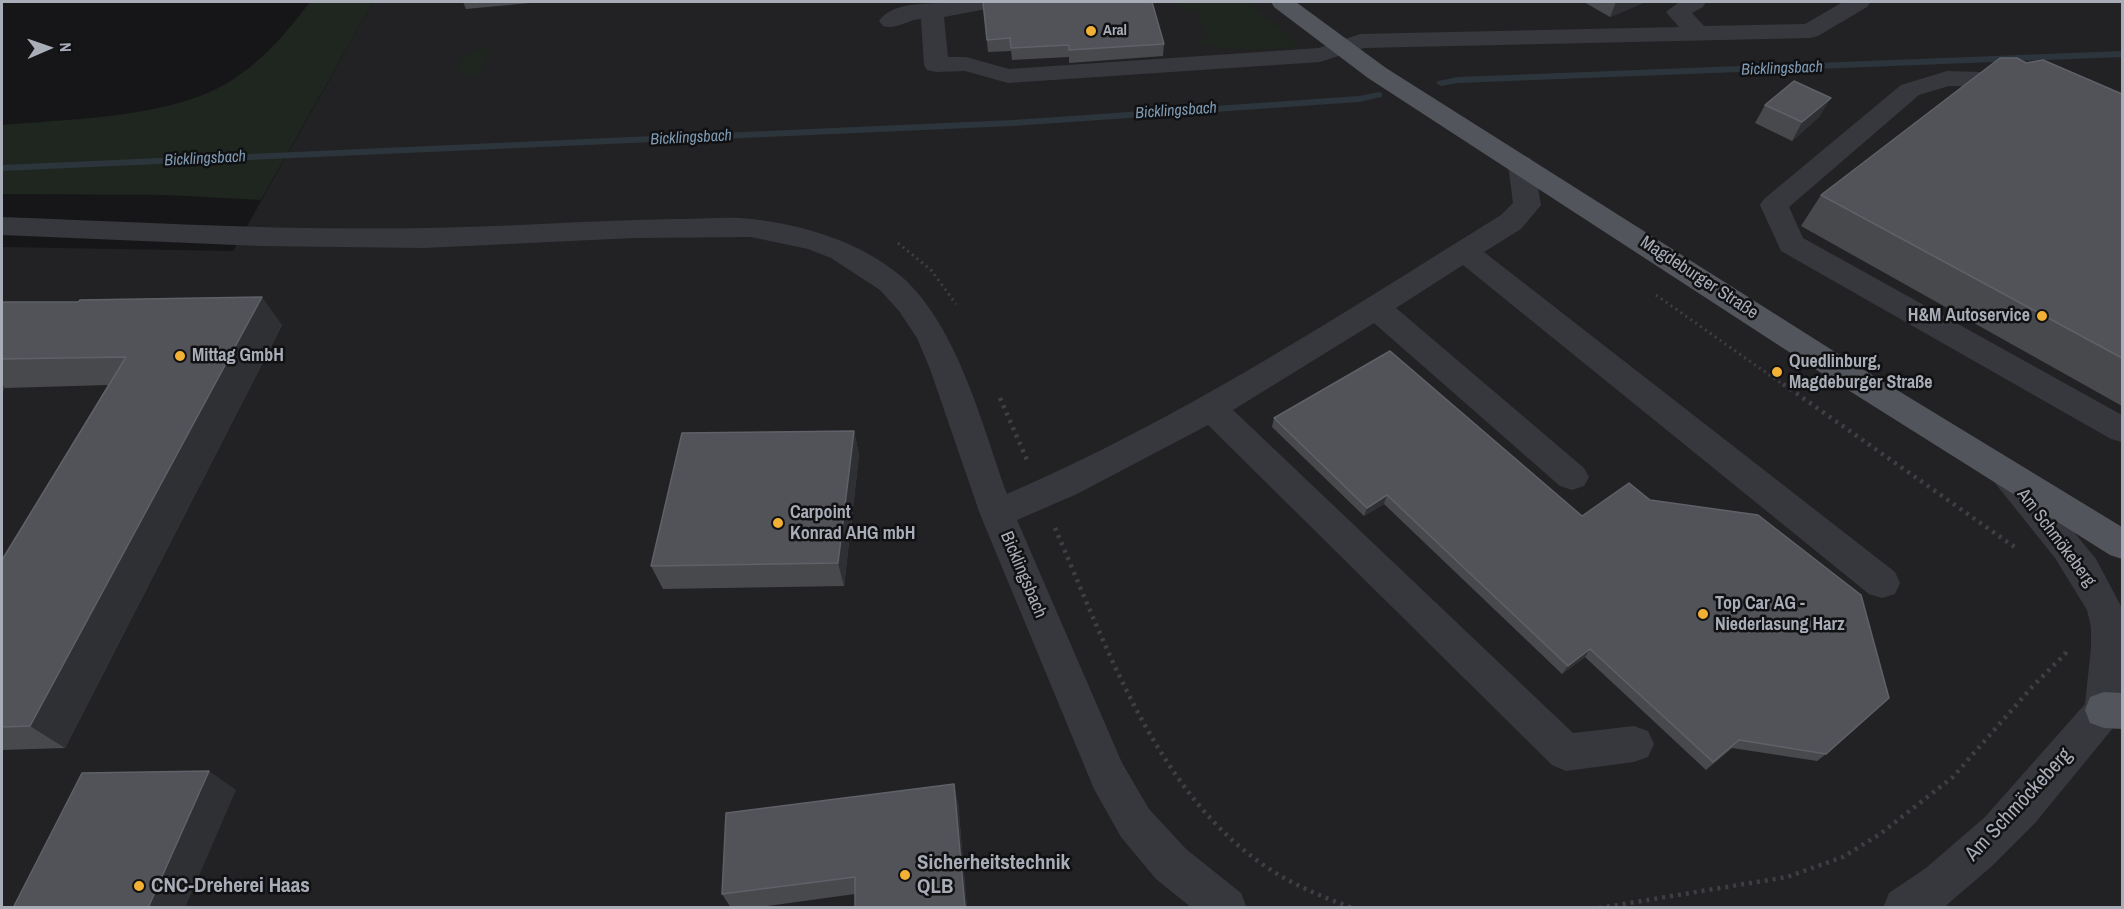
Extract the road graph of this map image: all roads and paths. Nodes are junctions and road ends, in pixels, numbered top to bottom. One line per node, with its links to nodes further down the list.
1 (989, 2): 5 (street)
2 (1282, 2): 8 (main road, Magdeburger Straße)
3 (1695, 2): 7 (street)
4 (1859, 2): 7 (street)
5 (932, 12): 6 (street); 8 (street)
6 (891, 21)
7 (1699, 35): 8 (street)
8 (1342, 49): 10 (main road, Magdeburger Straße)
9 (2044, 81): 18 (street)
10 (1521, 164): 13 (street); 19 (main road, Magdeburger Straße)
11 (2, 226): 22 (street, Bicklingsbach)
12 (890, 238): 15 (path)
13 (1464, 251): 14 (street); 24 (street)
14 (1375, 307): 17 (street); 20 (street)
15 (959, 308)
16 (996, 389): 21 (path)
17 (1212, 409): 21 (street); 27 (street)
18 (2122, 430)
19 (2007, 474): 23 (main road, Magdeburger Straße); 26 (street, Am Schmökeberg)
20 (1572, 477)
21 (1041, 496): 22 (street); 29 (path)
22 (997, 514): 28 (street, Bicklingsbach)
23 (2122, 545)
24 (1882, 583)
25 (2068, 644): 30 (path)
26 (2116, 703): 31 (street, Am Schmöckeberg)
27 (1634, 744)
28 (1226, 908)
29 (1352, 908)
30 (1599, 908)
31 (1904, 908)

